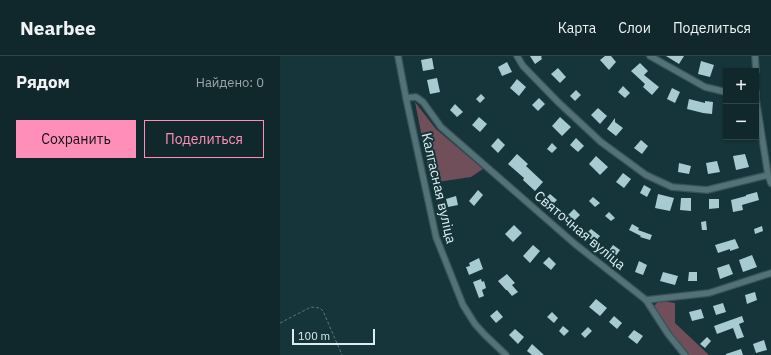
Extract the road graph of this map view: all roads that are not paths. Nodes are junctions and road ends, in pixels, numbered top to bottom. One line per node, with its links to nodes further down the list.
1 (398, 56): 7 (street, Калгасная вуліца)
2 (517, 56): 9 (street)
3 (755, 56): 5 (street)
4 (651, 57): 6 (street)
5 (756, 68)
6 (723, 91)
7 (406, 98): 12 (street, Святочная вуліца); 13 (street, Калгасная вуліца)
8 (757, 104): 9 (street)
9 (768, 176): 10 (street)
10 (771, 183)
11 (771, 274): 12 (street)
12 (646, 300): 14 (street)
13 (506, 355)
14 (685, 355)

